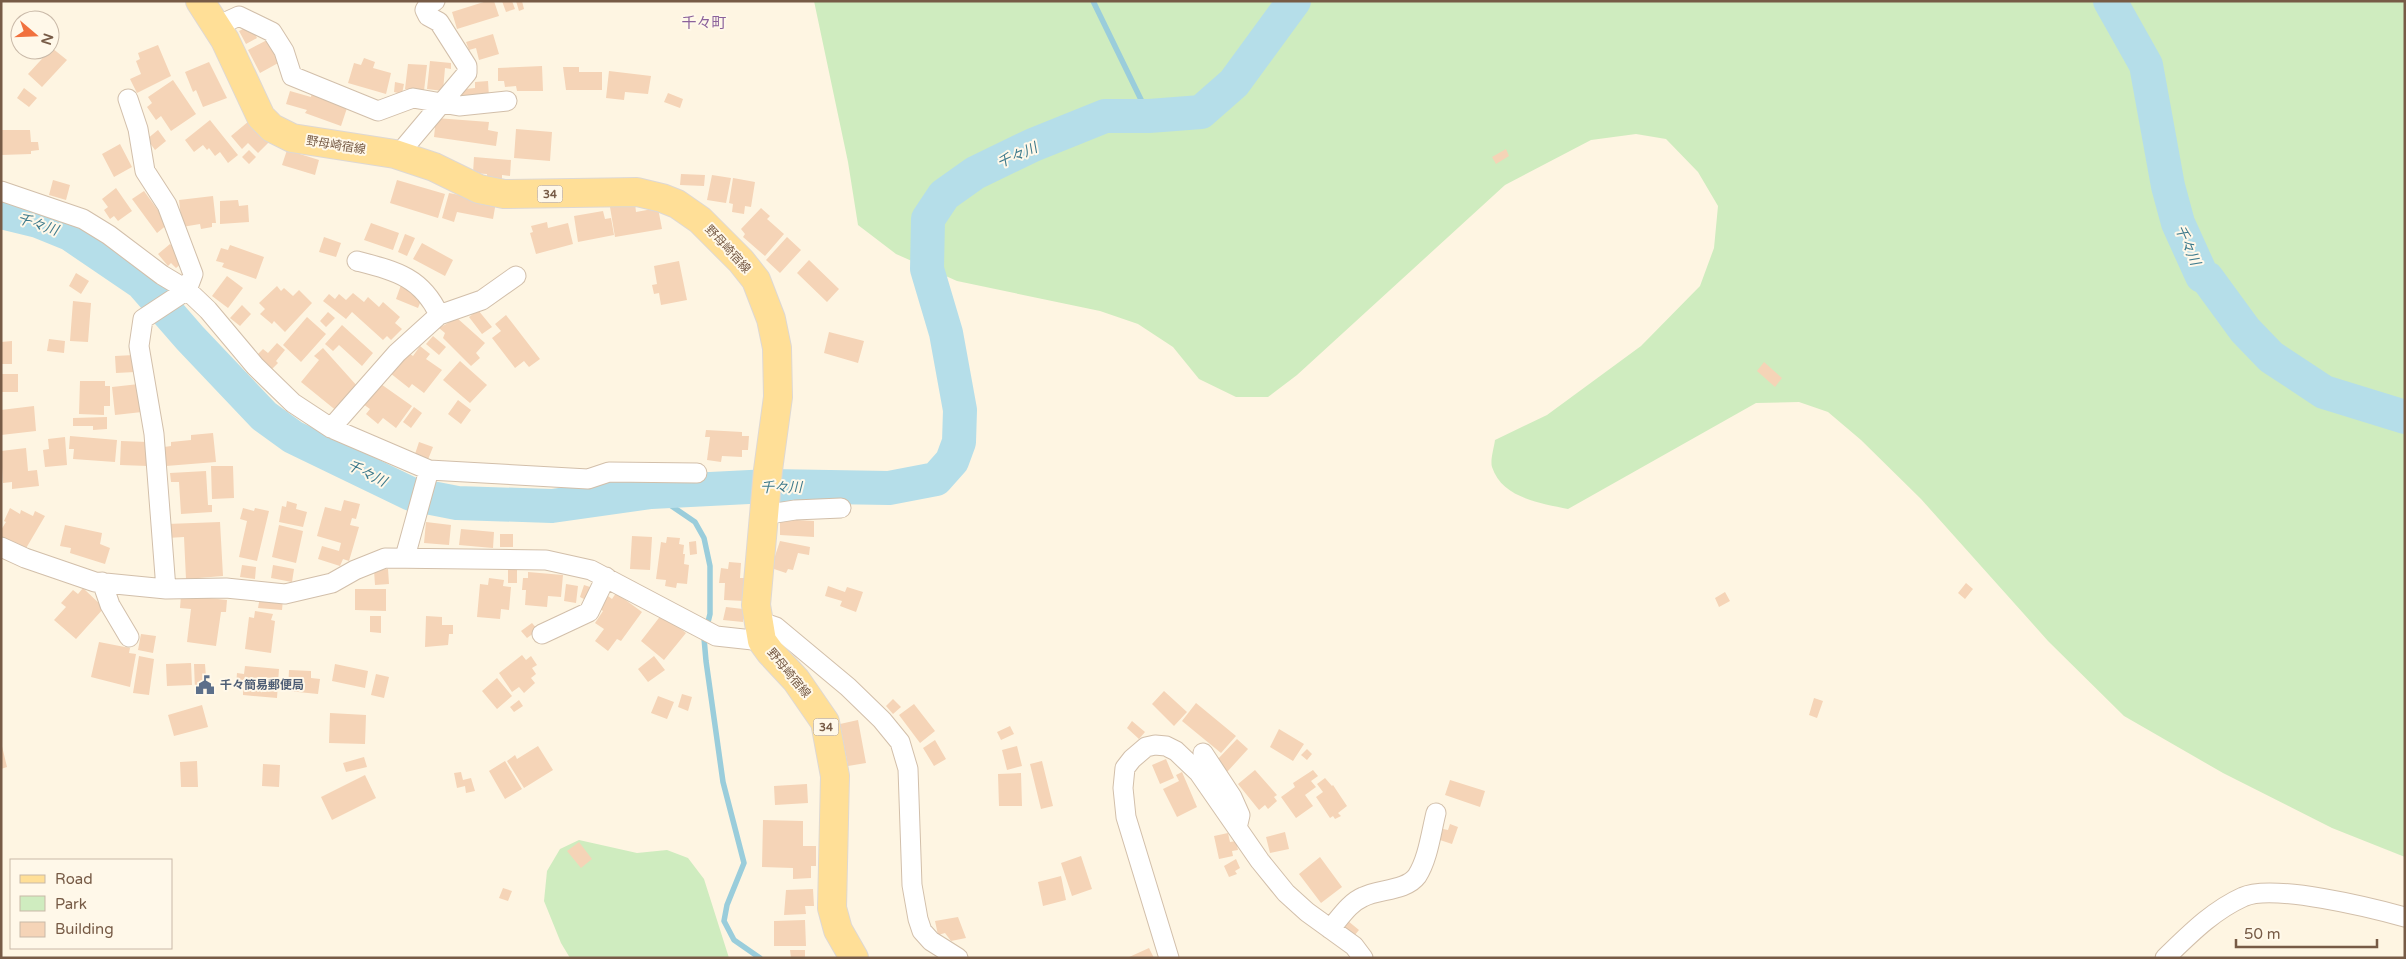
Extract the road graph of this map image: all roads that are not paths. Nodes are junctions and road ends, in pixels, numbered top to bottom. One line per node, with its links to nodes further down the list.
1 (200, 1): 3 (main road, 野母崎宿線 / 34)
2 (435, 1): 6 (street)
3 (217, 26): 6 (street); 7 (main road, 野母崎宿線 / 34)
4 (128, 99): 11 (street)
5 (507, 101): 6 (street)
6 (441, 102): 7 (street)
7 (398, 155): 17 (main road, 野母崎宿線 / 34)
8 (1, 191): 11 (street)
9 (358, 261): 12 (street)
10 (516, 276): 12 (street)
11 (187, 290): 13 (street); 22 (street)
12 (439, 315): 13 (street)
13 (331, 428): 15 (street)
14 (697, 473): 15 (street)
15 (427, 474): 19 (street)
16 (841, 508): 17 (street)
17 (763, 514): 23 (main road, 野母崎宿線 / 34)
18 (1, 547): 21 (street)
19 (406, 557): 20 (street); 22 (street)
20 (606, 577): 23 (street); 24 (street)
21 (102, 582): 22 (street); 25 (street)
22 (166, 589)
23 (760, 631): 31 (main road, 野母崎宿線 / 34); 32 (street)
24 (542, 634)
25 (129, 637)
26 (1202, 753): 28 (street)
27 (1436, 813): 30 (street)
28 (1237, 829): 30 (street); 33 (street)
29 (2405, 917): 35 (street)
30 (1330, 929): 34 (street)
31 (854, 958)
32 (958, 958)
33 (1169, 958)
34 (1364, 958)
35 (2165, 958)

